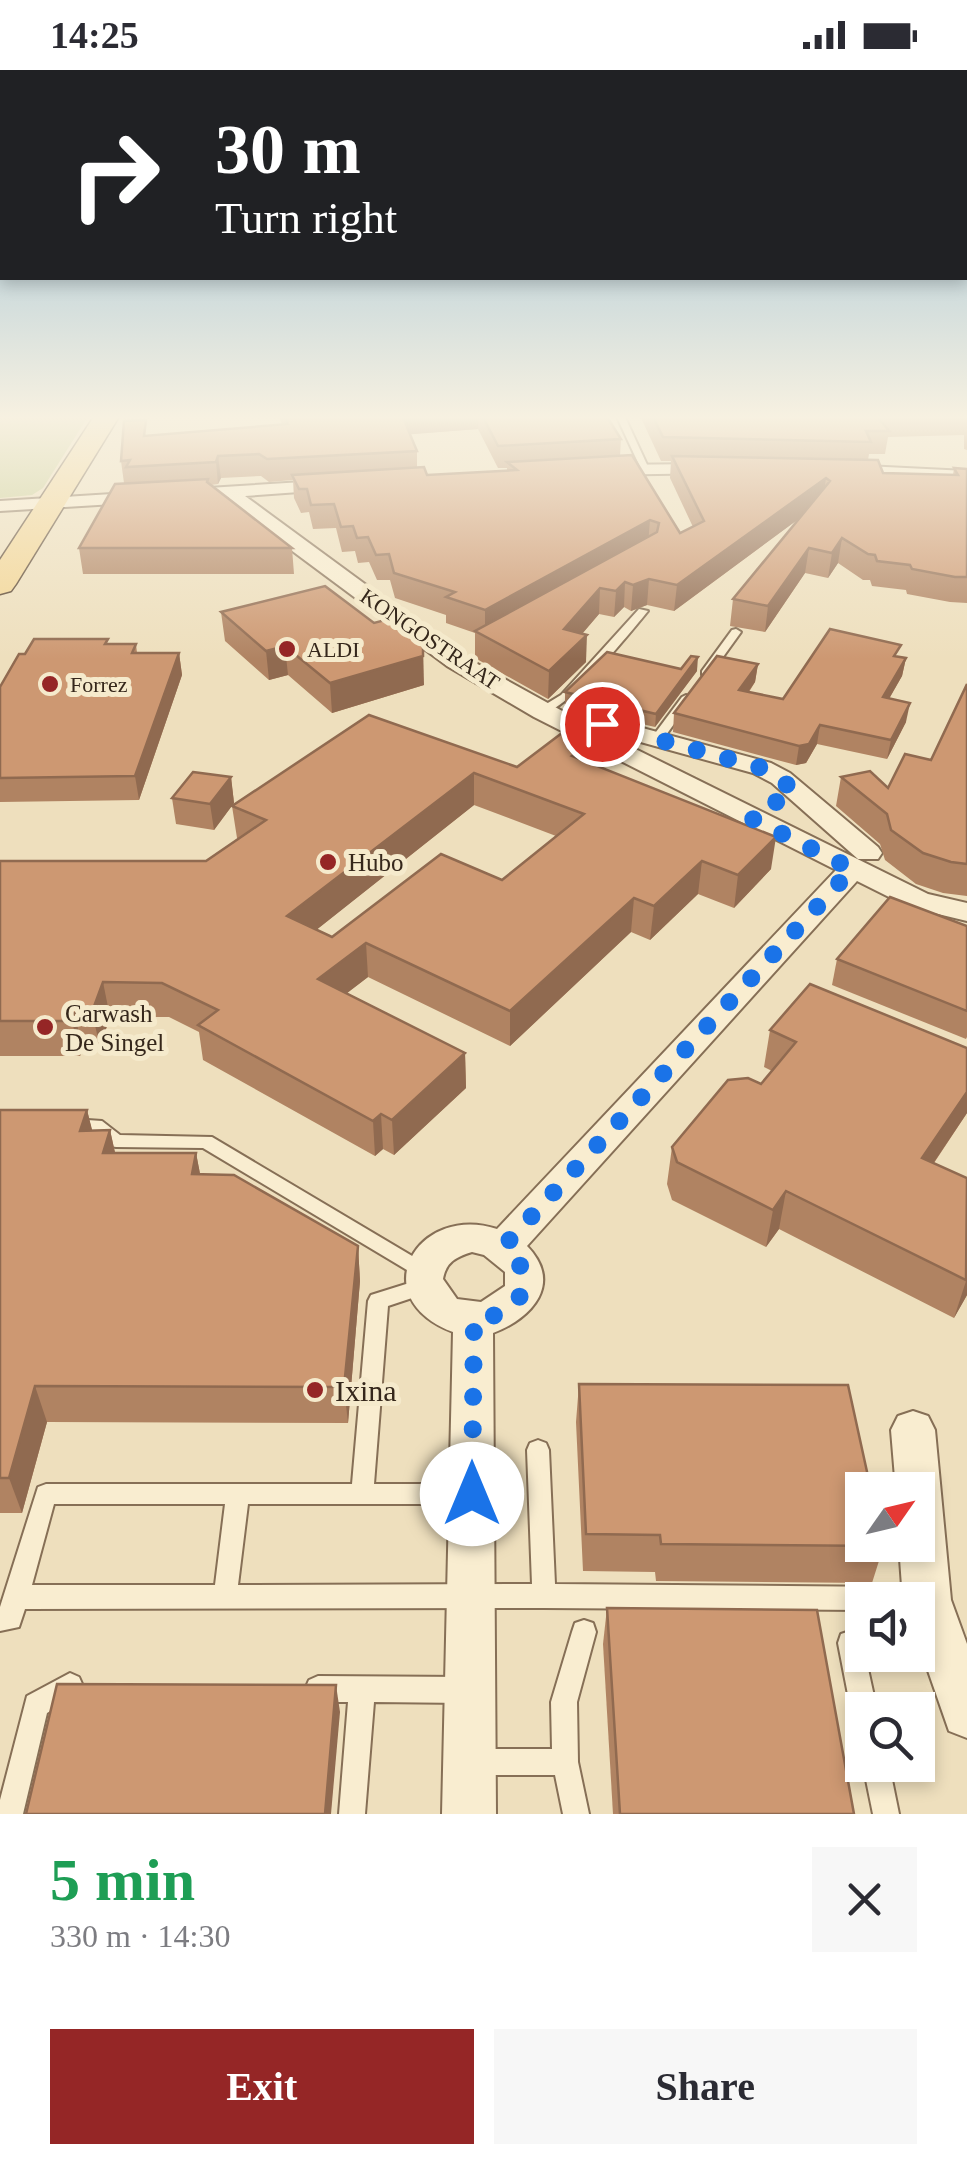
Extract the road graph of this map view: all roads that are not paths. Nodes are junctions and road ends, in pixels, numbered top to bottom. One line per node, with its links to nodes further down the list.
1 (56, 496): 4 (main road)
2 (161, 496): 4 (street)
3 (237, 496): 11 (street, KONGOSTRAAT)
4 (52, 503): 5 (street); 6 (main road)
5 (0, 506)
6 (0, 584)
7 (643, 610): 11 (lane)
8 (736, 632): 9 (lane)
9 (702, 678)
10 (691, 693): 13 (lane)
11 (542, 712): 15 (street, KONGOSTRAAT)
12 (602, 724): 13 (street, KONGOSTRAAT)
13 (657, 739): 14 (street, KONGOSTRAAT)
14 (795, 790): 15 (street); 16 (street, KONGOSTRAAT)
15 (751, 818): 16 (street, KONGOSTRAAT)
16 (860, 861): 17 (street, KONGOSTRAAT); 19 (street)
17 (967, 912)
18 (58, 1125): 20 (lane)
19 (505, 1245): 20 (street); 21 (street)
20 (422, 1279): 21 (street); 25 (lane)
21 (474, 1320): 26 (street)
22 (913, 1430): 38 (street)
23 (538, 1450): 29 (lane)
24 (238, 1494): 25 (lane); 28 (lane); 30 (lane)
25 (362, 1494): 26 (lane)
26 (472, 1494): 27 (street)
27 (471, 1595): 28 (lane); 29 (lane); 37 (street)
28 (225, 1596): 30 (lane)
29 (544, 1596): 31 (lane)
30 (17, 1597): 32 (lane)
31 (845, 1599)
32 (0, 1620)
33 (584, 1632): 40 (lane)
34 (86, 1686): 42 (lane)
35 (283, 1688): 36 (lane)
36 (362, 1689): 37 (lane); 43 (lane)
37 (471, 1690): 39 (street)
38 (967, 1713)
39 (470, 1762): 40 (lane); 44 (street)
40 (565, 1762): 45 (lane)
41 (879, 1782): 46 (lane)
42 (10, 1814)
43 (352, 1814)
44 (470, 1814)
45 (576, 1814)
46 (886, 1814)

